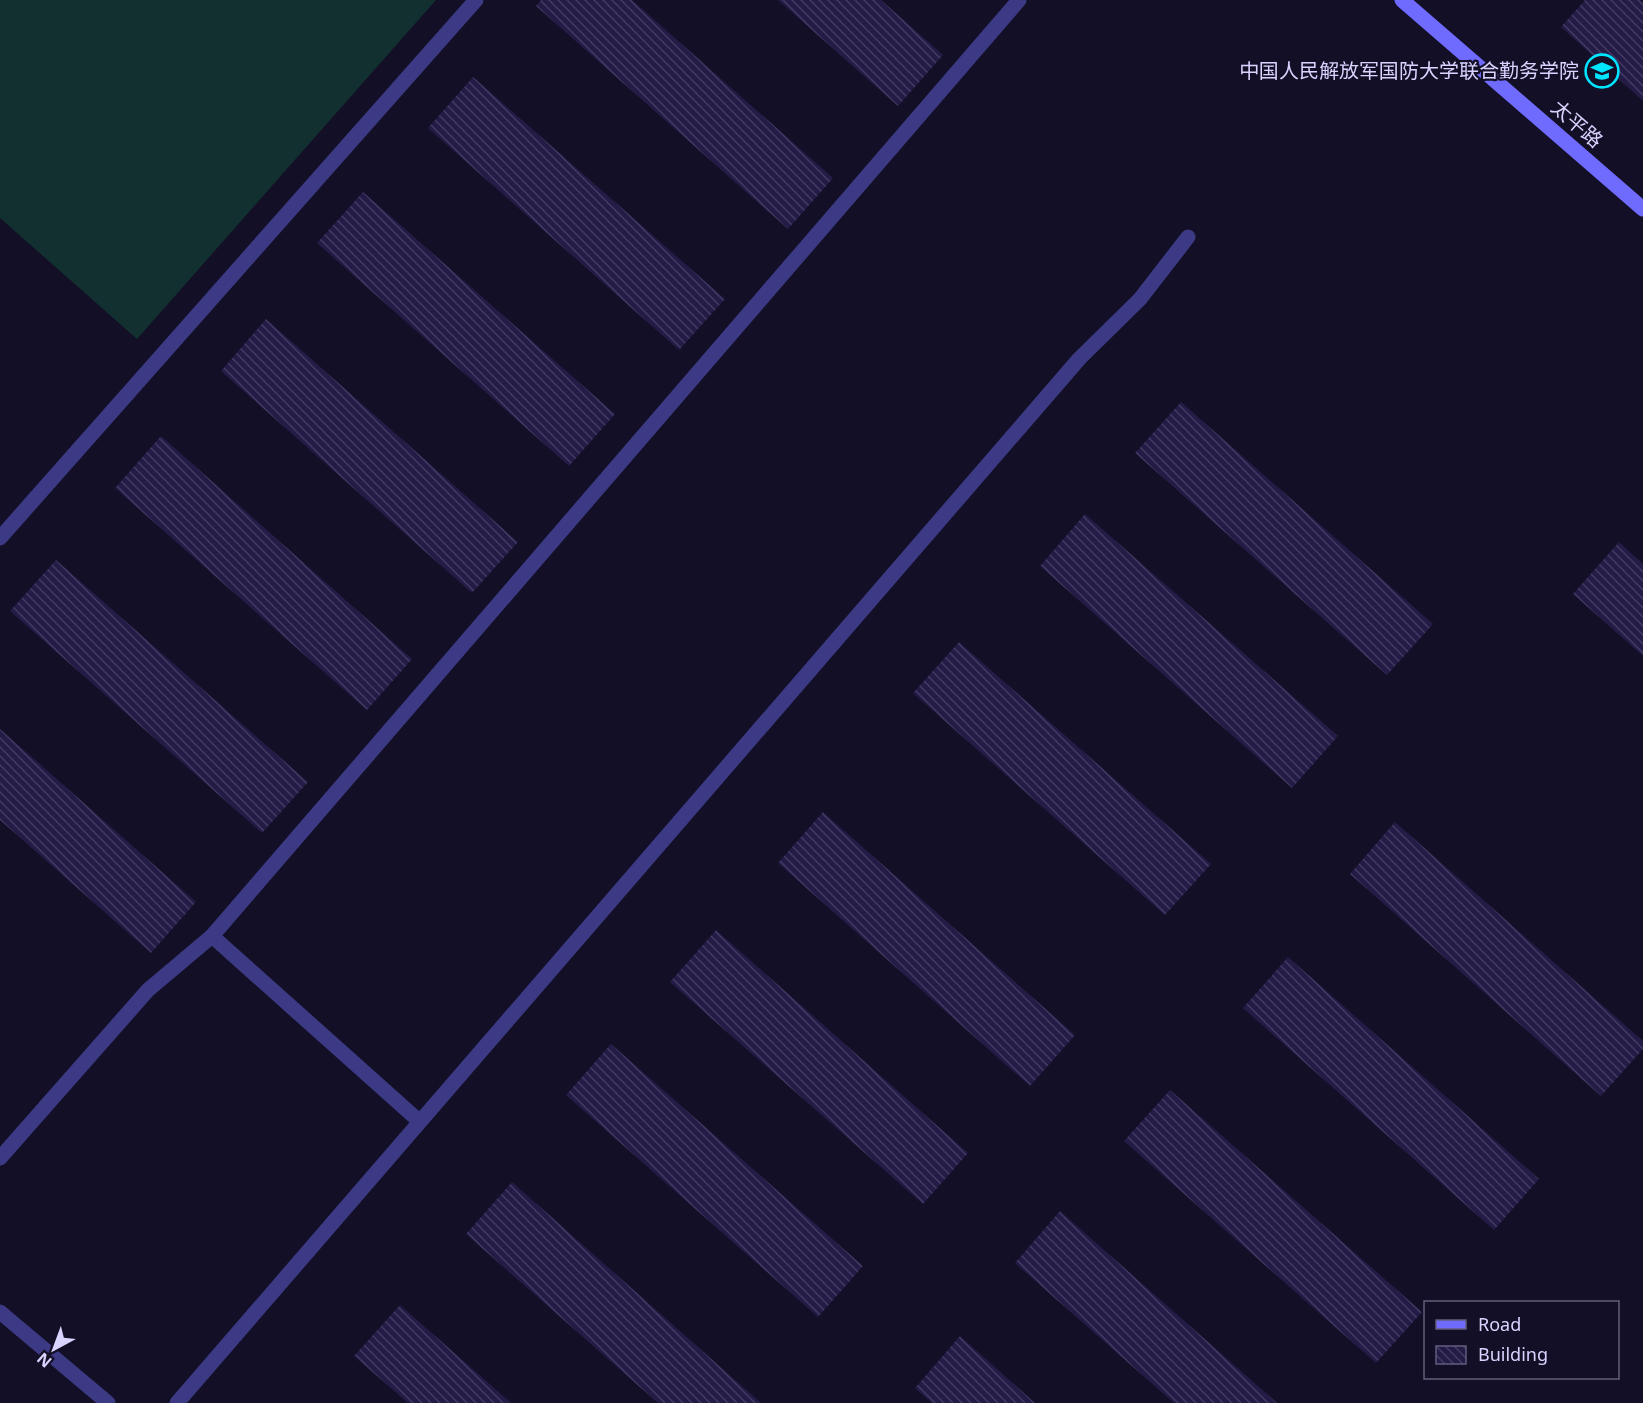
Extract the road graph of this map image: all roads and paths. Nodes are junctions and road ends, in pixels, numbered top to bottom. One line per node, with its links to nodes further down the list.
1 (476, 0): 6 (street)
2 (1020, 0): 7 (street)
3 (1401, 0): 4 (street, 太平路)
4 (1643, 209)
5 (1188, 237): 8 (street)
6 (0, 538)
7 (212, 936): 8 (street); 9 (street)
8 (419, 1121): 12 (street)
9 (0, 1158)
10 (0, 1312): 11 (street)
11 (108, 1403)
12 (177, 1403)

